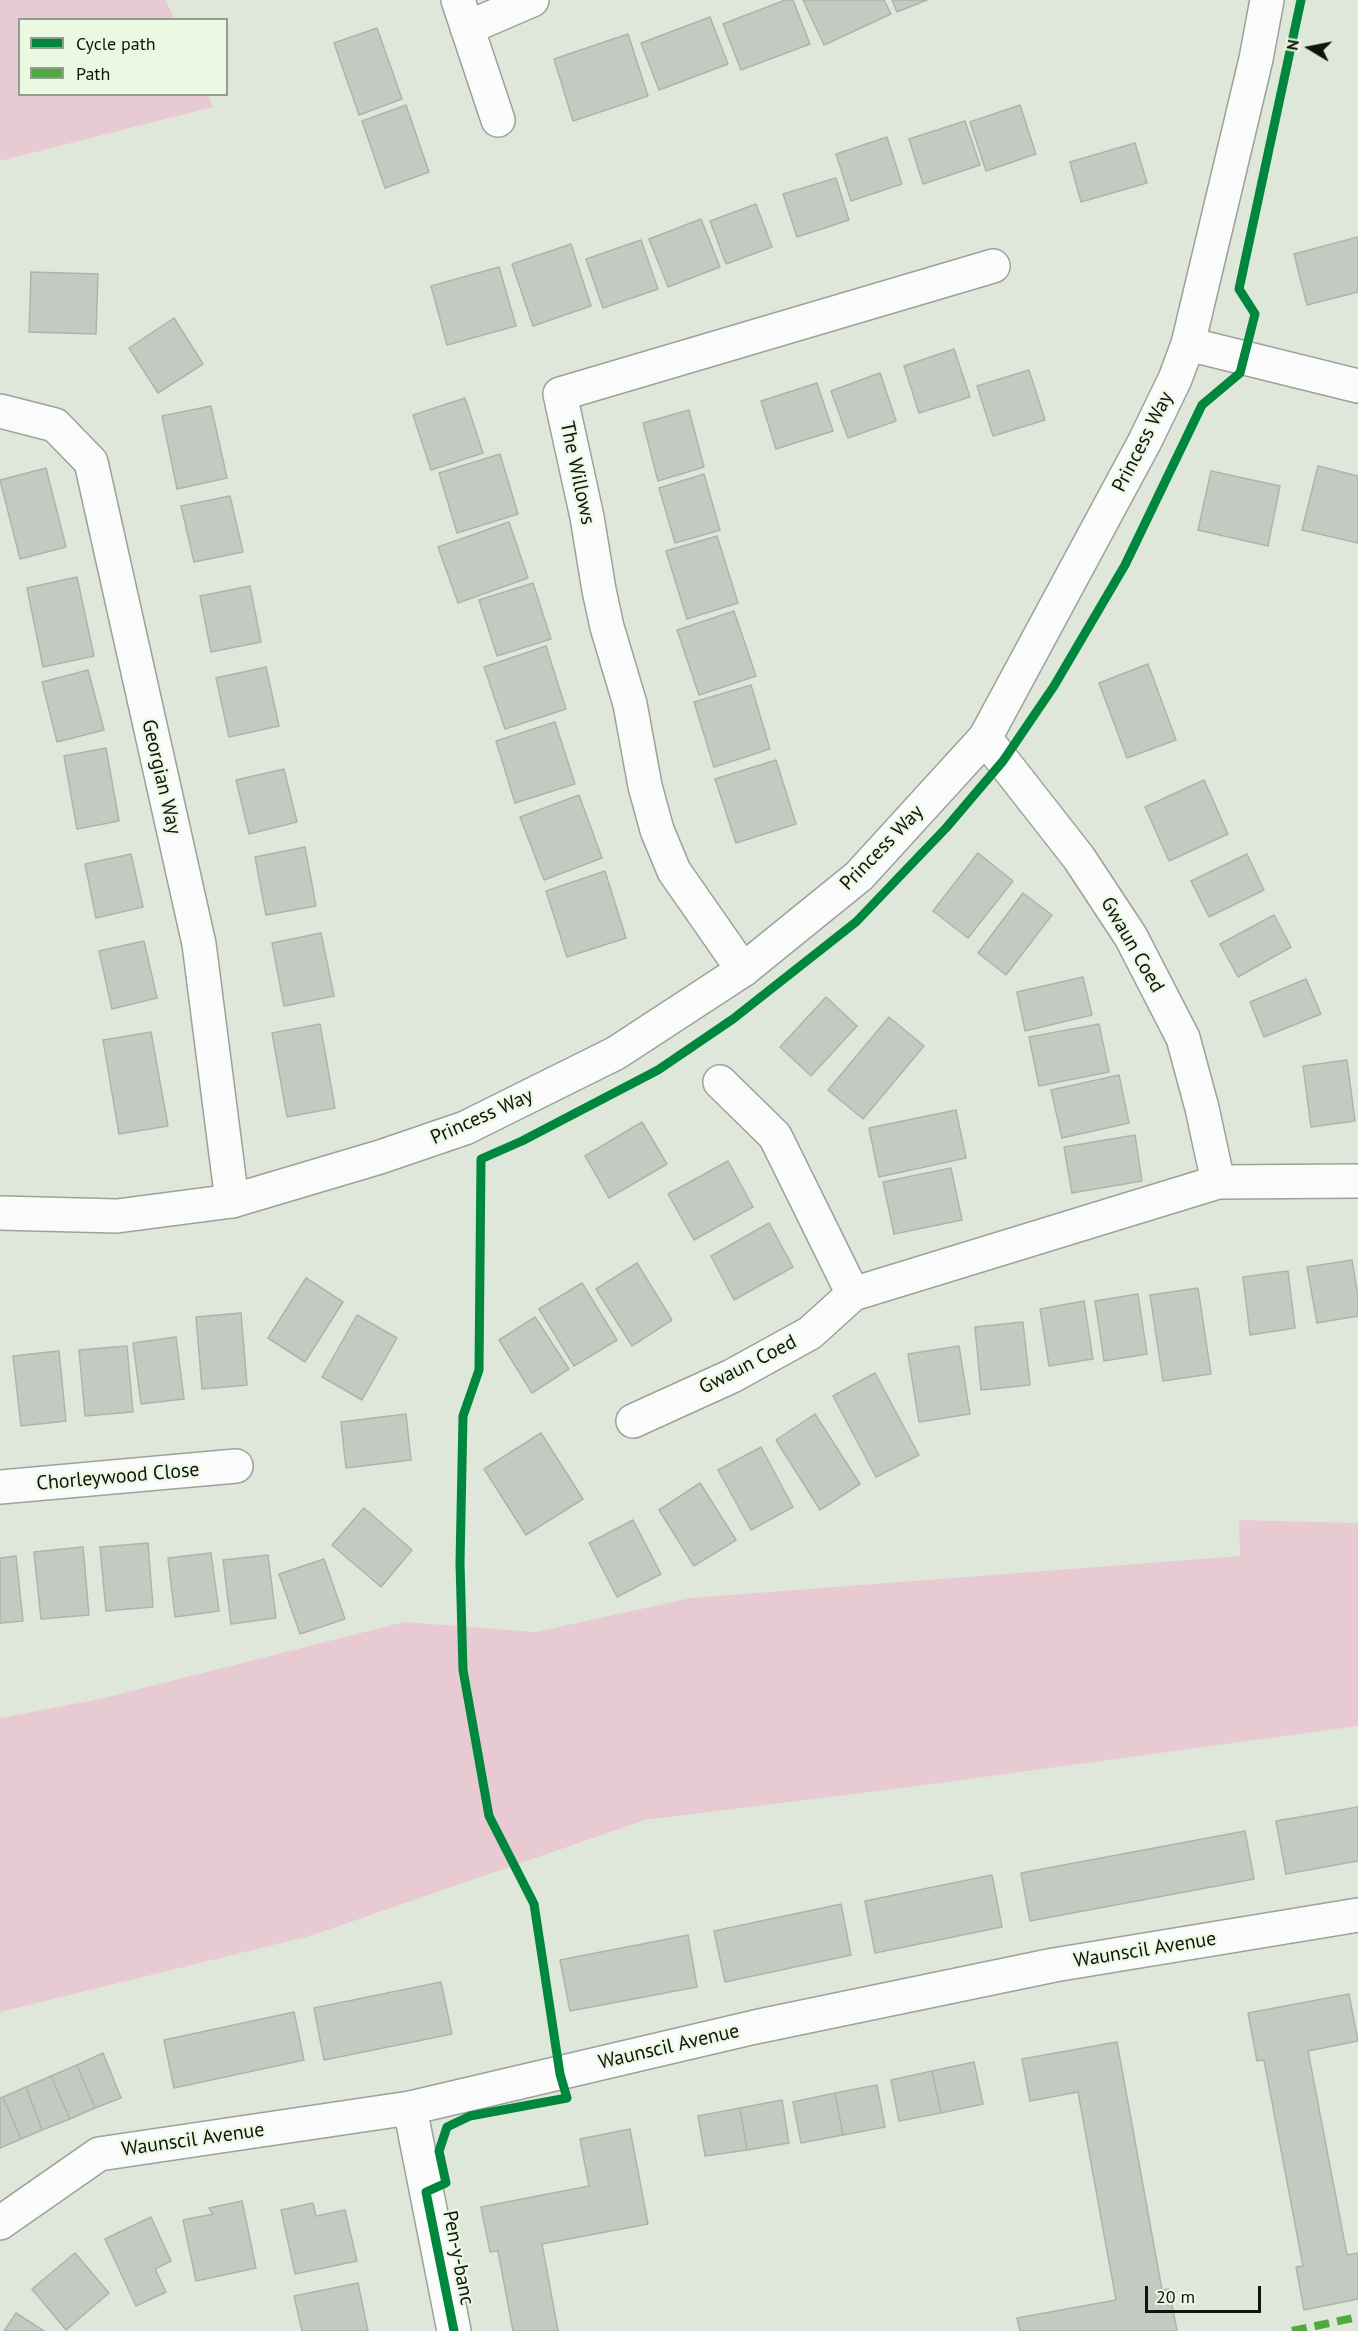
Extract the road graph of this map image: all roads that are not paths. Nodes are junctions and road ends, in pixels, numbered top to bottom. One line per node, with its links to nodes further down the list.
1 (532, 0): 3 (street)
2 (1267, 0): 6 (street, Princess Way)
3 (462, 14): 4 (street)
4 (498, 120)
5 (993, 266): 10 (street, The Willows)
6 (1188, 344): 7 (street); 9 (street, Princess Way)
7 (1358, 386)
8 (0, 411): 14 (street, Georgian Way)
9 (985, 738): 10 (street, Princess Way); 13 (street, Gwaun Coed)
10 (743, 970): 14 (street, Princess Way)
11 (720, 1082): 16 (street)
12 (1358, 1181): 13 (street, Gwaun Coed)
13 (1218, 1182): 16 (street, Gwaun Coed)
14 (232, 1201): 15 (street, Princess Way)
15 (0, 1213)
16 (853, 1294): 17 (street, Gwaun Coed)
17 (633, 1421)
18 (236, 1466): 19 (street, Chorleywood Close)
19 (0, 1487)
20 (1358, 1915): 21 (street, Waunscil Avenue)
21 (410, 2108): 22 (street, Waunscil Avenue); 23 (street, Pen-y-banc)
22 (0, 2223)
23 (454, 2331)

